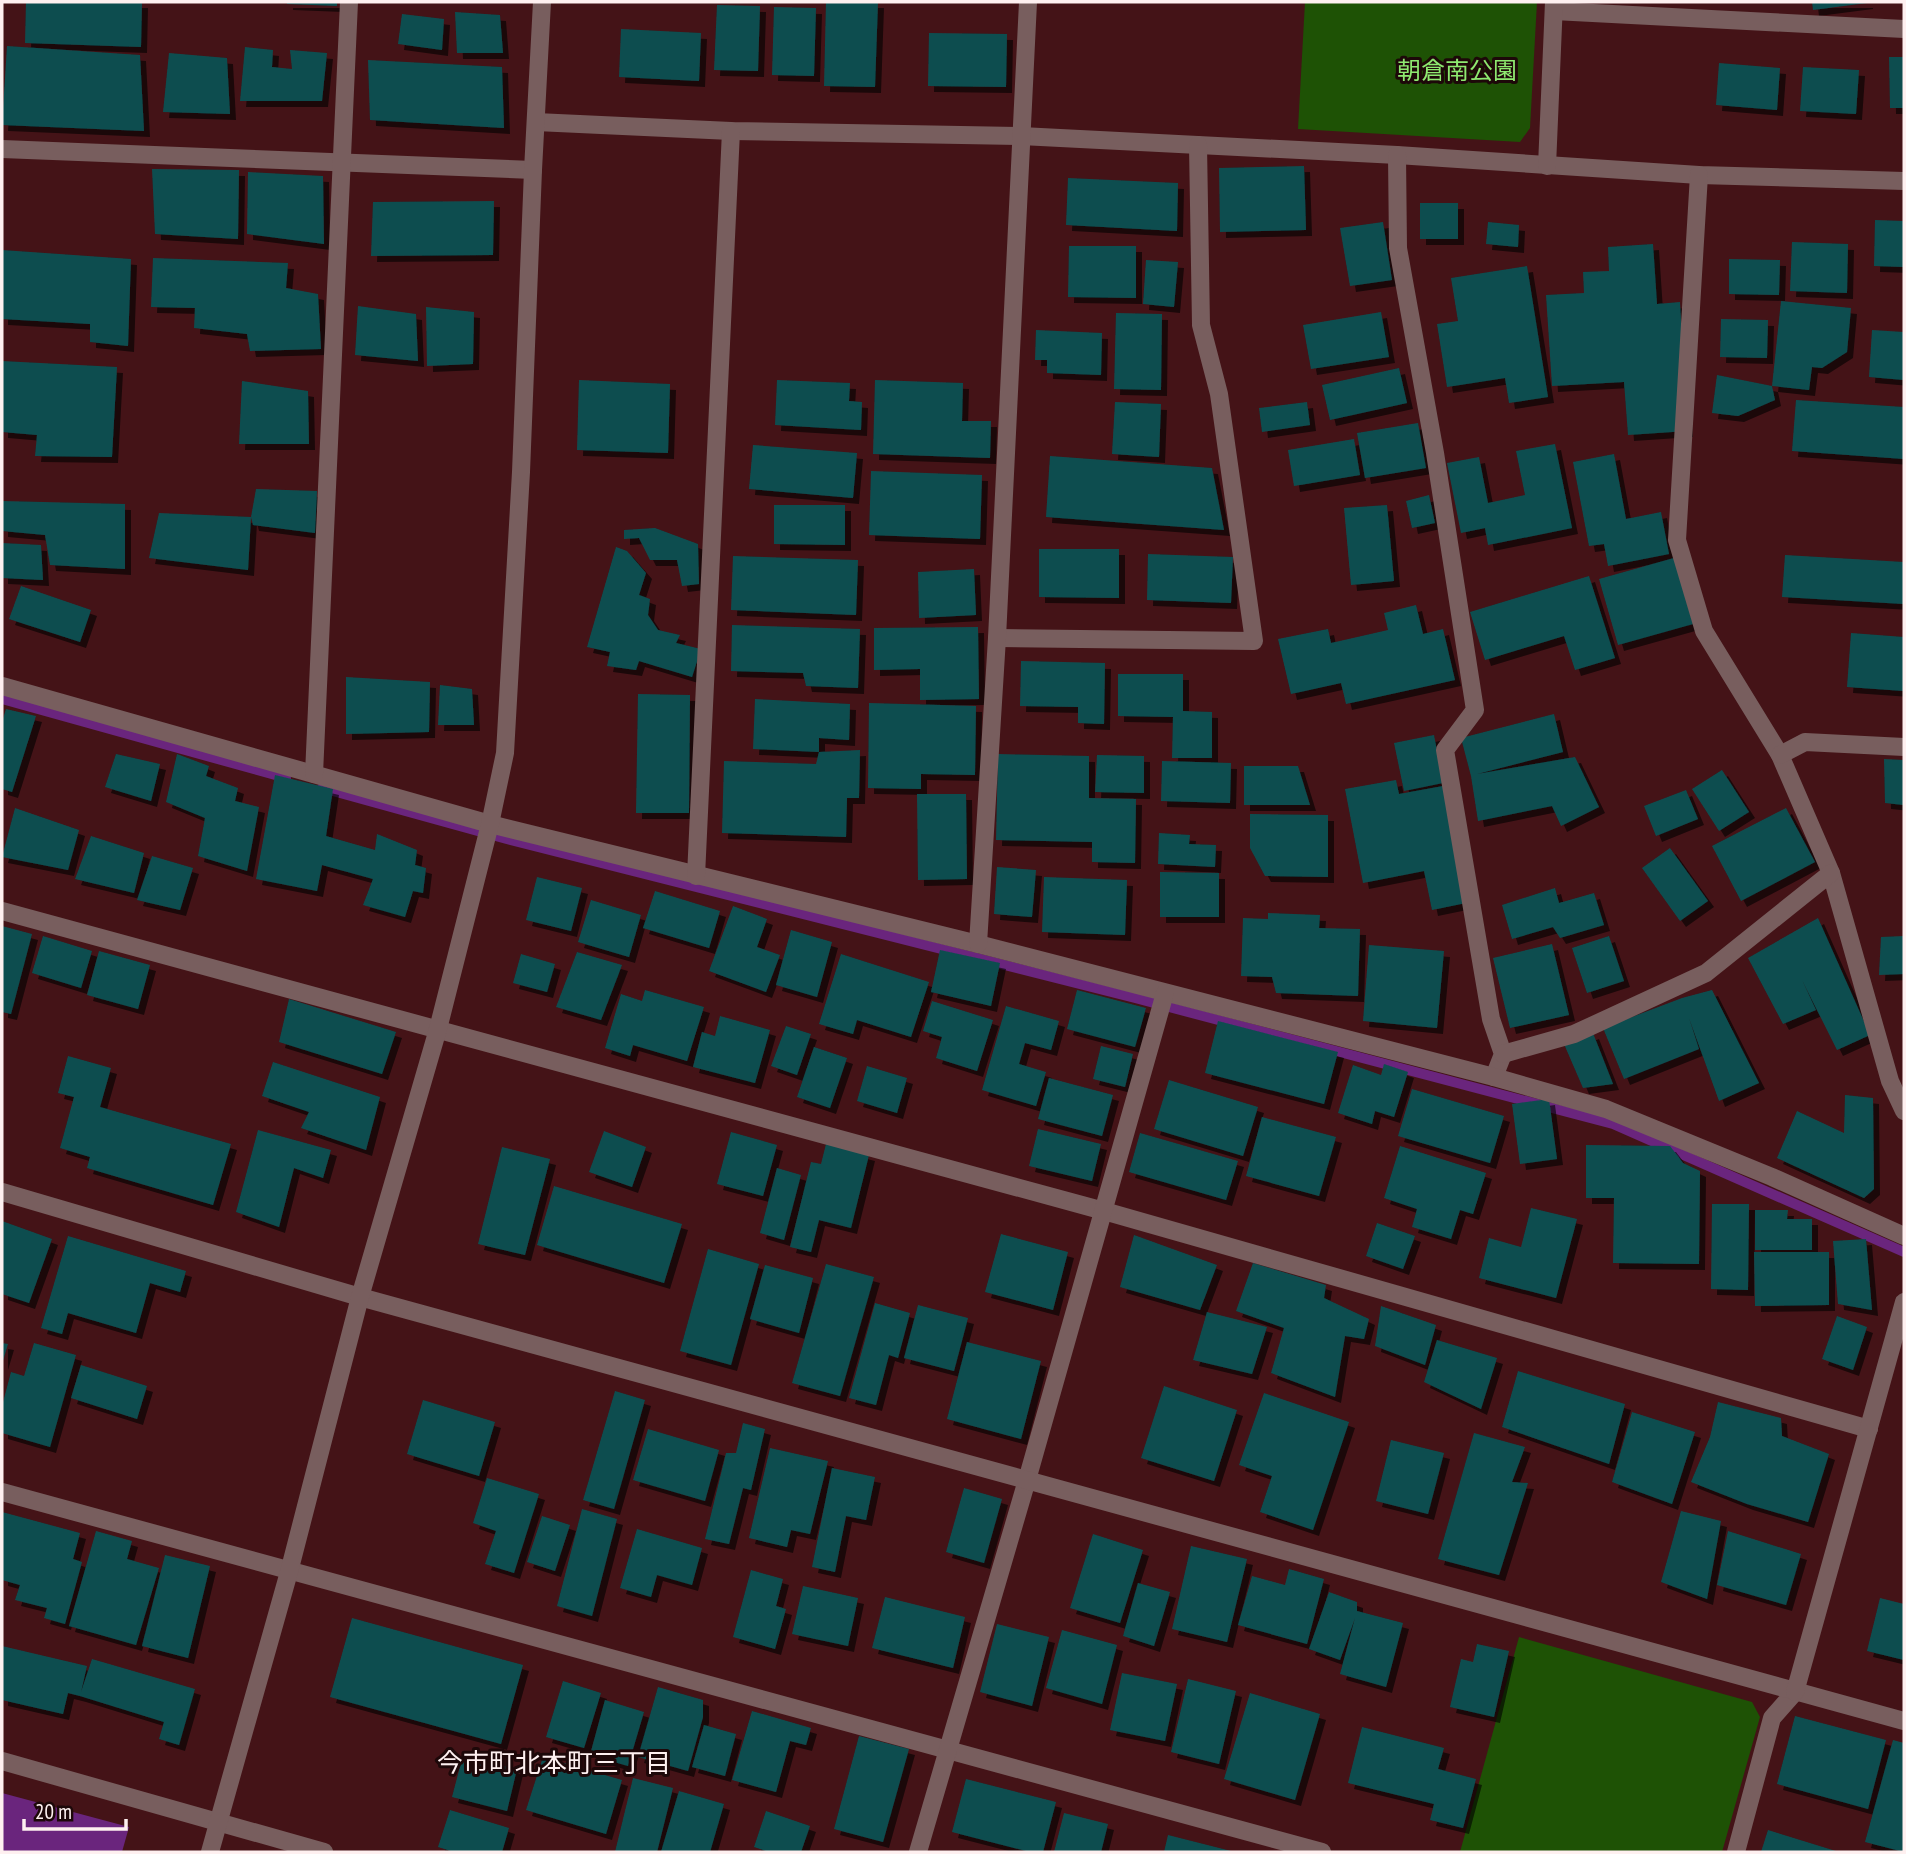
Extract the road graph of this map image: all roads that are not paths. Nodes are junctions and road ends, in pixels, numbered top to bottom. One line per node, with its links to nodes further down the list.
1 (349, 2): 12 (street)
2 (542, 2): 6 (street)
3 (1028, 2): 8 (street)
4 (1554, 7): 5 (street); 13 (street)
5 (1904, 29)
6 (536, 122): 7 (street); 14 (street)
7 (732, 131): 8 (street); 24 (street)
8 (1021, 136): 9 (street); 17 (street)
9 (1198, 145): 11 (street); 17 (street)
10 (2, 149): 12 (street)
11 (1397, 155): 13 (street); 29 (street)
12 (341, 161): 14 (street); 21 (street)
13 (1547, 166): 15 (street)
14 (533, 170): 22 (street)
15 (1699, 175): 16 (street); 20 (street)
16 (1904, 181)
17 (997, 638): 26 (street)
18 (2, 686): 21 (street)
19 (1904, 747): 20 (street)
20 (1780, 755): 23 (street)
21 (314, 774): 22 (street)
22 (490, 824): 24 (street); 28 (street)
23 (1831, 873): 29 (street); 31 (street)
24 (696, 876): 26 (street)
25 (2, 911): 28 (street)
26 (978, 944): 27 (street)
27 (1166, 993): 30 (street); 33 (street)
28 (438, 1029): 33 (street); 35 (street)
29 (1503, 1054): 30 (street)
30 (1494, 1077): 34 (street)
31 (1904, 1111)
32 (2, 1192): 35 (street)
33 (1104, 1211): 37 (street); 38 (street)
34 (1904, 1236)
35 (359, 1297): 38 (street); 40 (street)
36 (1904, 1302): 37 (street)
37 (1869, 1429): 41 (street)
38 (1027, 1480): 41 (street); 43 (street)
39 (2, 1492): 40 (street)
40 (289, 1572): 43 (street); 45 (street)
41 (1795, 1692): 42 (street); 50 (street)
42 (1904, 1721)
43 (948, 1751): 48 (street); 49 (street)
44 (2, 1761): 45 (street)
45 (218, 1823): 46 (street); 47 (street)
46 (209, 1852)
47 (324, 1852)
48 (918, 1852)
49 (1322, 1852)
50 (1736, 1852)

